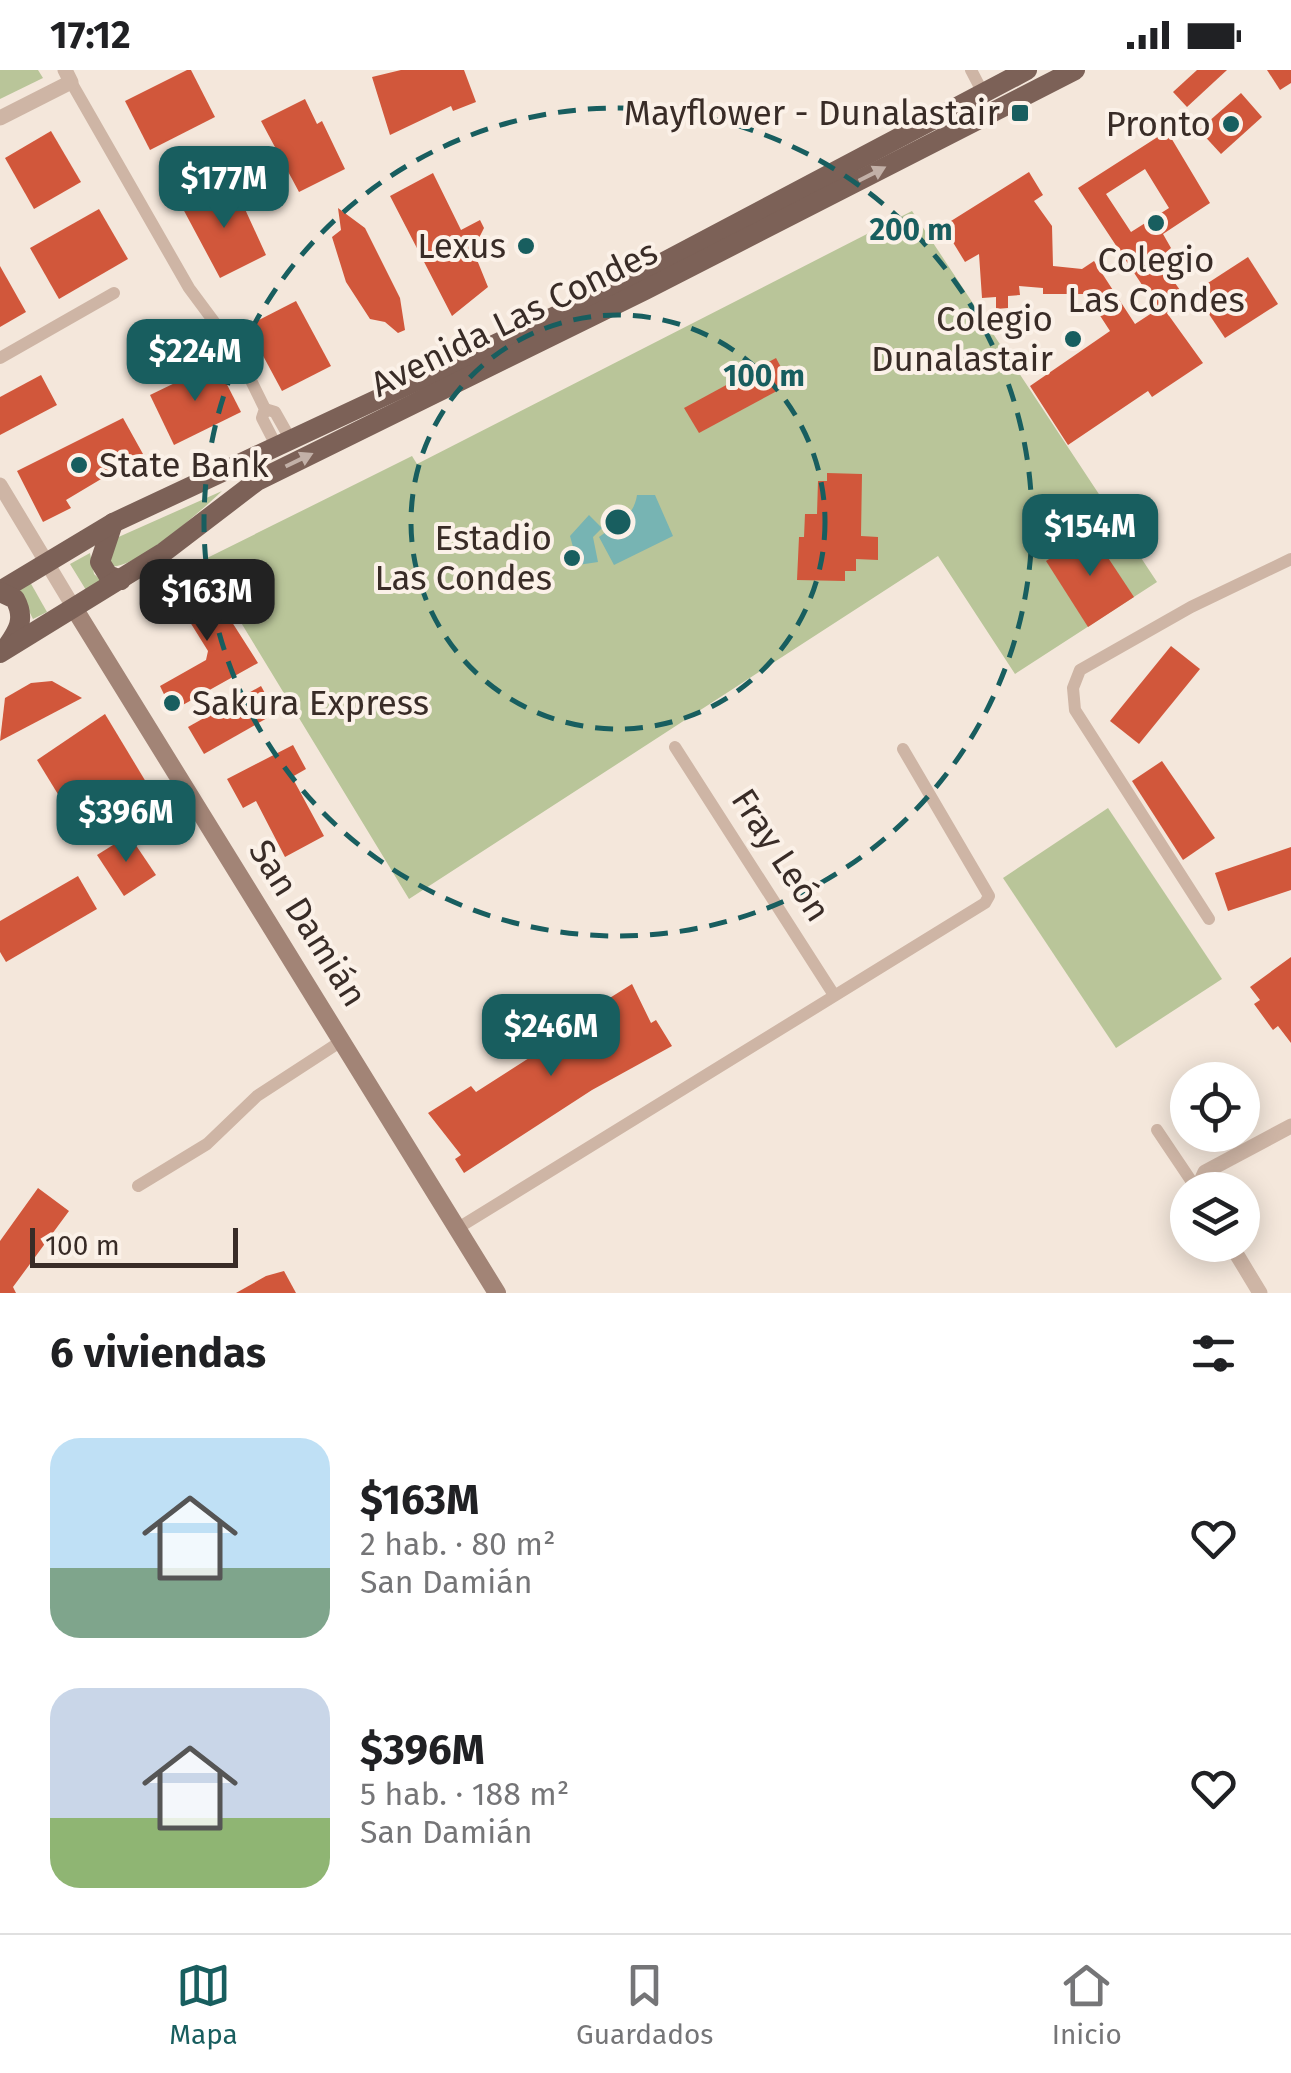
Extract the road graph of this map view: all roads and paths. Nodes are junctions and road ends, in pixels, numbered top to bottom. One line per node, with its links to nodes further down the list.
1 (971, 70): 5 (street)
2 (1027, 70): 5 (main road, Avenida Las Condes)
3 (1074, 70): 14 (main road, Avenida Las Condes, one-way to 3)
4 (68, 76): 6 (street); 9 (street)
5 (992, 82): 9 (main road, Avenida Las Condes)
6 (0, 118)
7 (114, 294): 8 (street)
8 (0, 358)
9 (285, 445): 11 (main road, Avenida Las Condes)
10 (0, 485): 13 (street, San Damián)
11 (113, 523): 13 (main road, Avenida Las Condes); 14 (main road)
12 (1291, 559): 20 (street)
13 (45, 561): 15 (main road, Avenida Las Condes); 16 (street, San Damián)
14 (121, 580): 16 (main road, Avenida Las Condes)
15 (0, 591): 17 (main road)
16 (74, 608): 17 (main road, Avenida Las Condes); 22 (main road, San Damián)
17 (3, 652)
18 (676, 747): 21 (street, Fray León)
19 (902, 749): 21 (street)
20 (1208, 919)
21 (834, 995): 28 (street)
22 (343, 1040): 27 (street); 28 (main road, San Damián)
23 (1291, 1126): 26 (street)
24 (1157, 1130): 25 (street)
25 (1185, 1172)
26 (1205, 1172)
27 (138, 1186)
28 (458, 1228): 30 (main road, San Damián)
29 (1241, 1262): 31 (street)
30 (497, 1293)
31 (1260, 1293)

